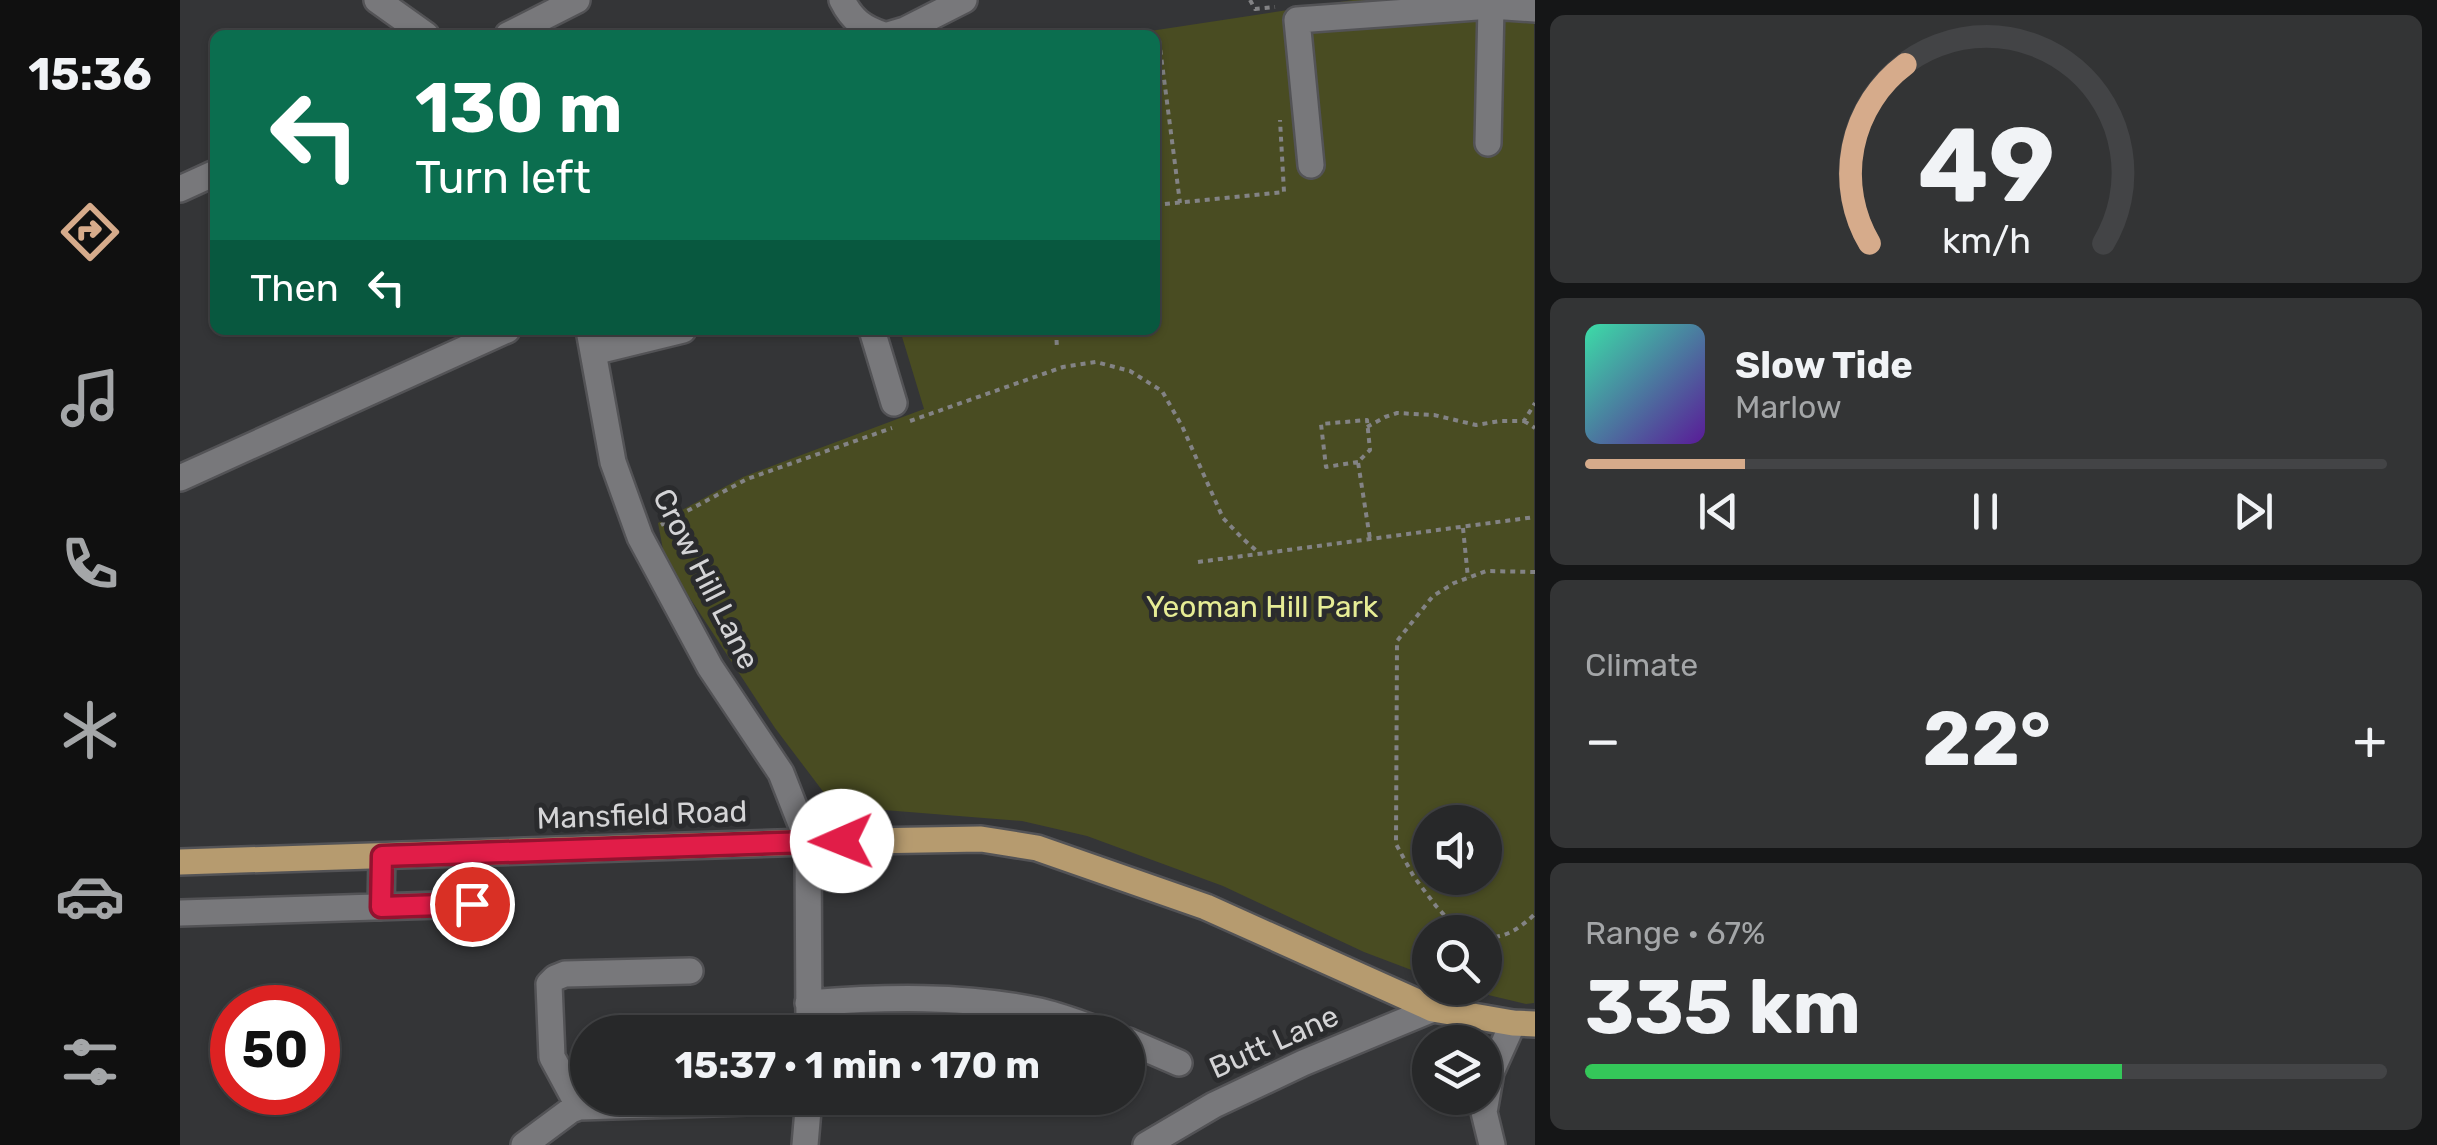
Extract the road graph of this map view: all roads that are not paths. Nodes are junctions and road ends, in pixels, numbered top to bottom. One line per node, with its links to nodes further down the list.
1 (377, 0): 7 (street)
2 (577, 0): 8 (street)
3 (842, 0): 9 (street)
4 (964, 0): 10 (street)
5 (1491, 3): 6 (street); 11 (street); 12 (street)
6 (1534, 8)
7 (419, 30)
8 (518, 30)
9 (868, 30)
10 (905, 30)
11 (1488, 144)
12 (1310, 165)
13 (210, 175): 14 (street)
14 (180, 189)
15 (496, 335): 20 (street)
16 (641, 335): 18 (street)
17 (874, 335): 19 (street)
18 (591, 341): 21 (street, Crow Hill Lane)
19 (894, 403)
20 (180, 478)
21 (808, 842): 22 (main road, Mansfield Road); 28 (street); 29 (main road, Mansfield Road)
22 (382, 856): 23 (main road, Mansfield Road); 25 (street)
23 (180, 862)
24 (472, 904): 25 (street)
25 (381, 907): 26 (street)
26 (180, 914)
27 (690, 970): 35 (street)
28 (808, 1002): 30 (street); 31 (street)
29 (1434, 1008): 32 (main road, Mansfield Road); 40 (street, Butt Lane)
30 (808, 1015)
31 (1049, 1015)
32 (1524, 1024): 41 (street)
33 (1145, 1048): 34 (street)
34 (1179, 1063)
35 (570, 1090)
36 (570, 1111): 38 (street)
37 (808, 1115): 39 (street)
38 (524, 1145)
39 (805, 1145)
40 (1146, 1145)
41 (1492, 1145)

